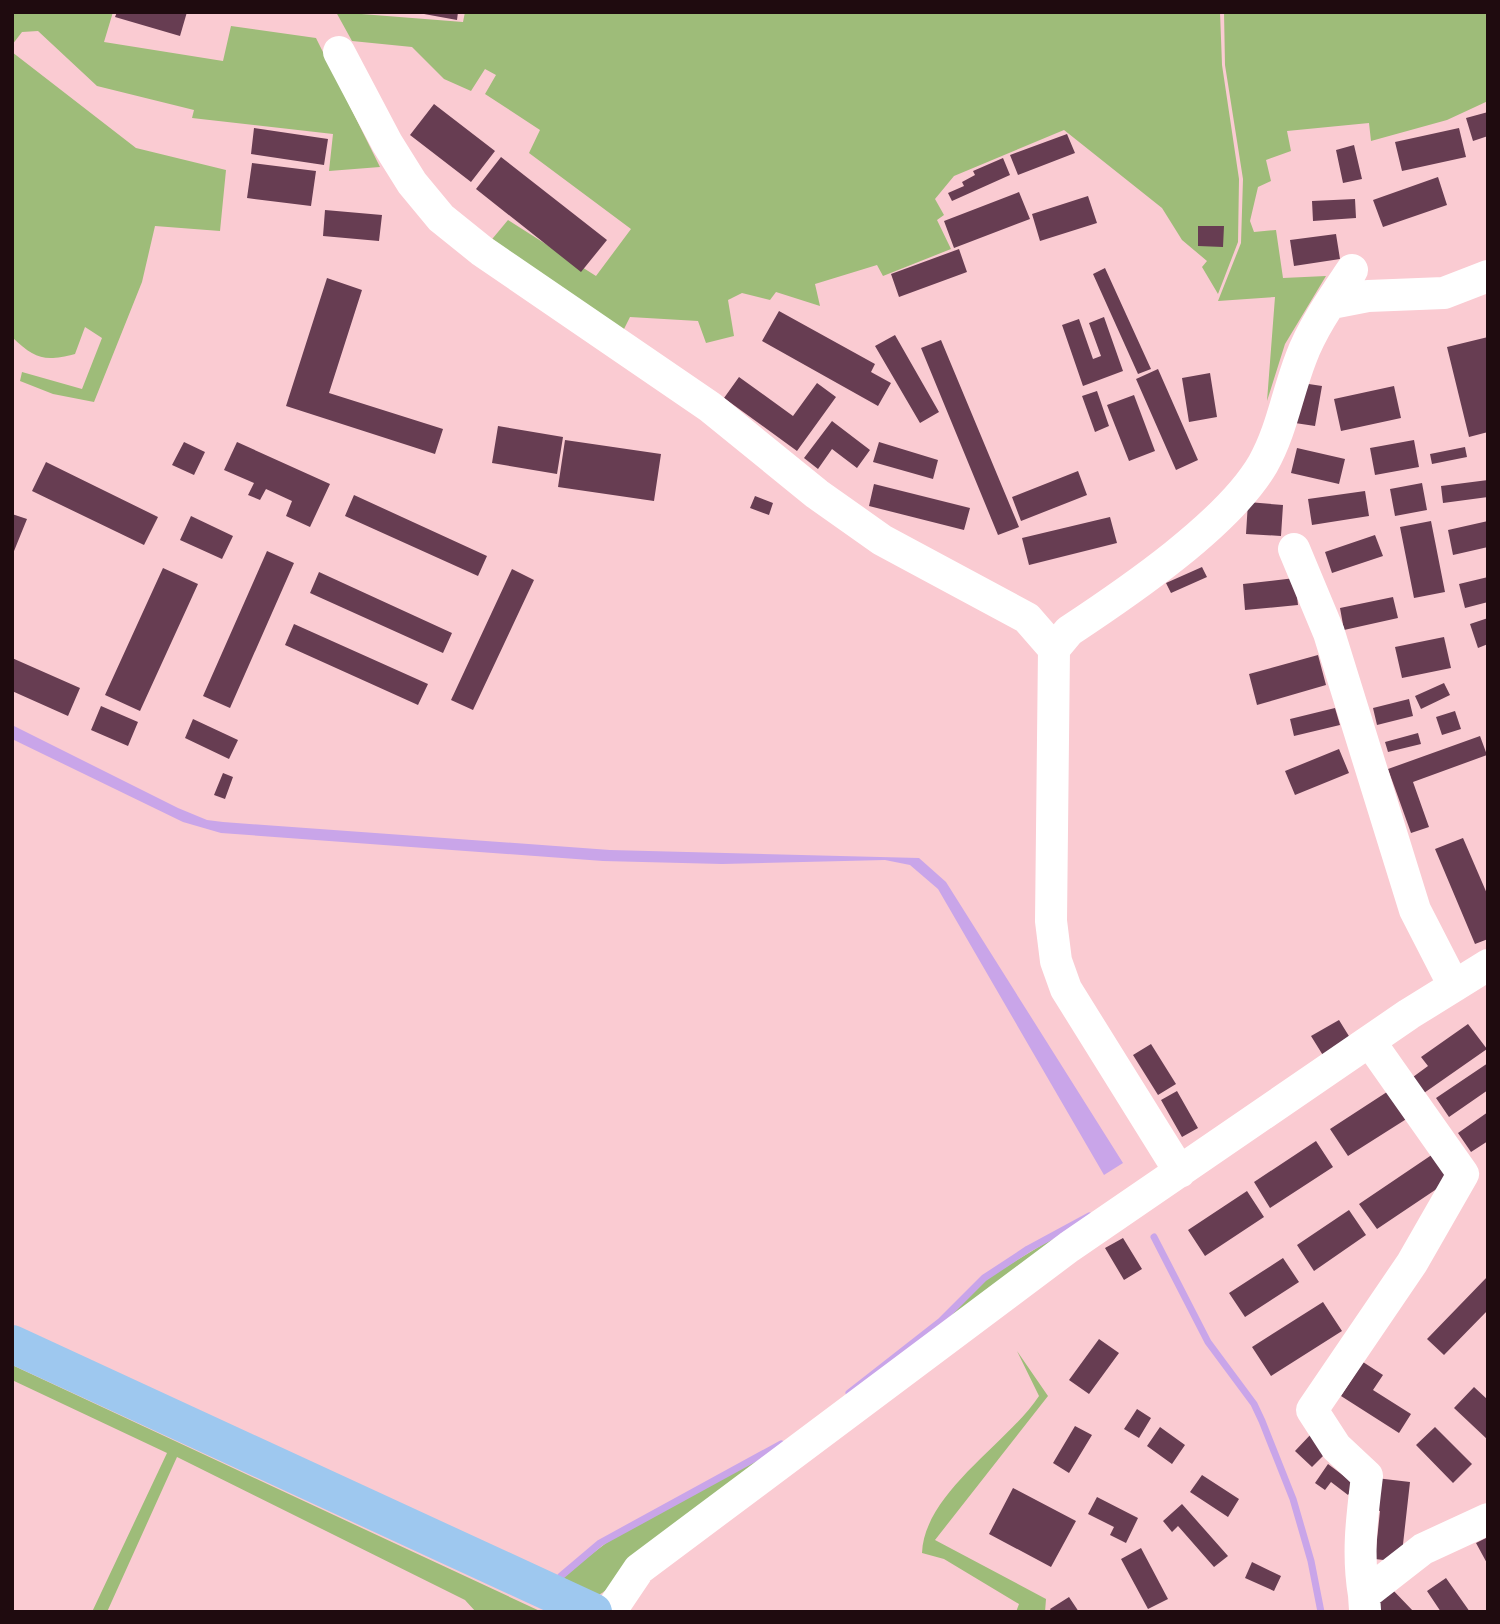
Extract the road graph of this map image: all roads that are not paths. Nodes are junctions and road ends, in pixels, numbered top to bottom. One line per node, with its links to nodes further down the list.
1 (339, 52): 6 (street)
2 (1352, 270): 4 (street)
3 (1488, 276): 4 (street)
4 (1332, 303): 6 (street)
5 (1294, 549): 8 (street)
6 (1054, 649): 10 (street)
7 (1488, 965): 8 (street)
8 (1454, 986): 9 (street)
9 (1370, 1042): 10 (street); 13 (street)
10 (1180, 1172): 15 (street)
11 (12, 1345): 14 (main road)
12 (1488, 1519): 13 (street)
13 (1365, 1604)
14 (593, 1612)
15 (610, 1612)

